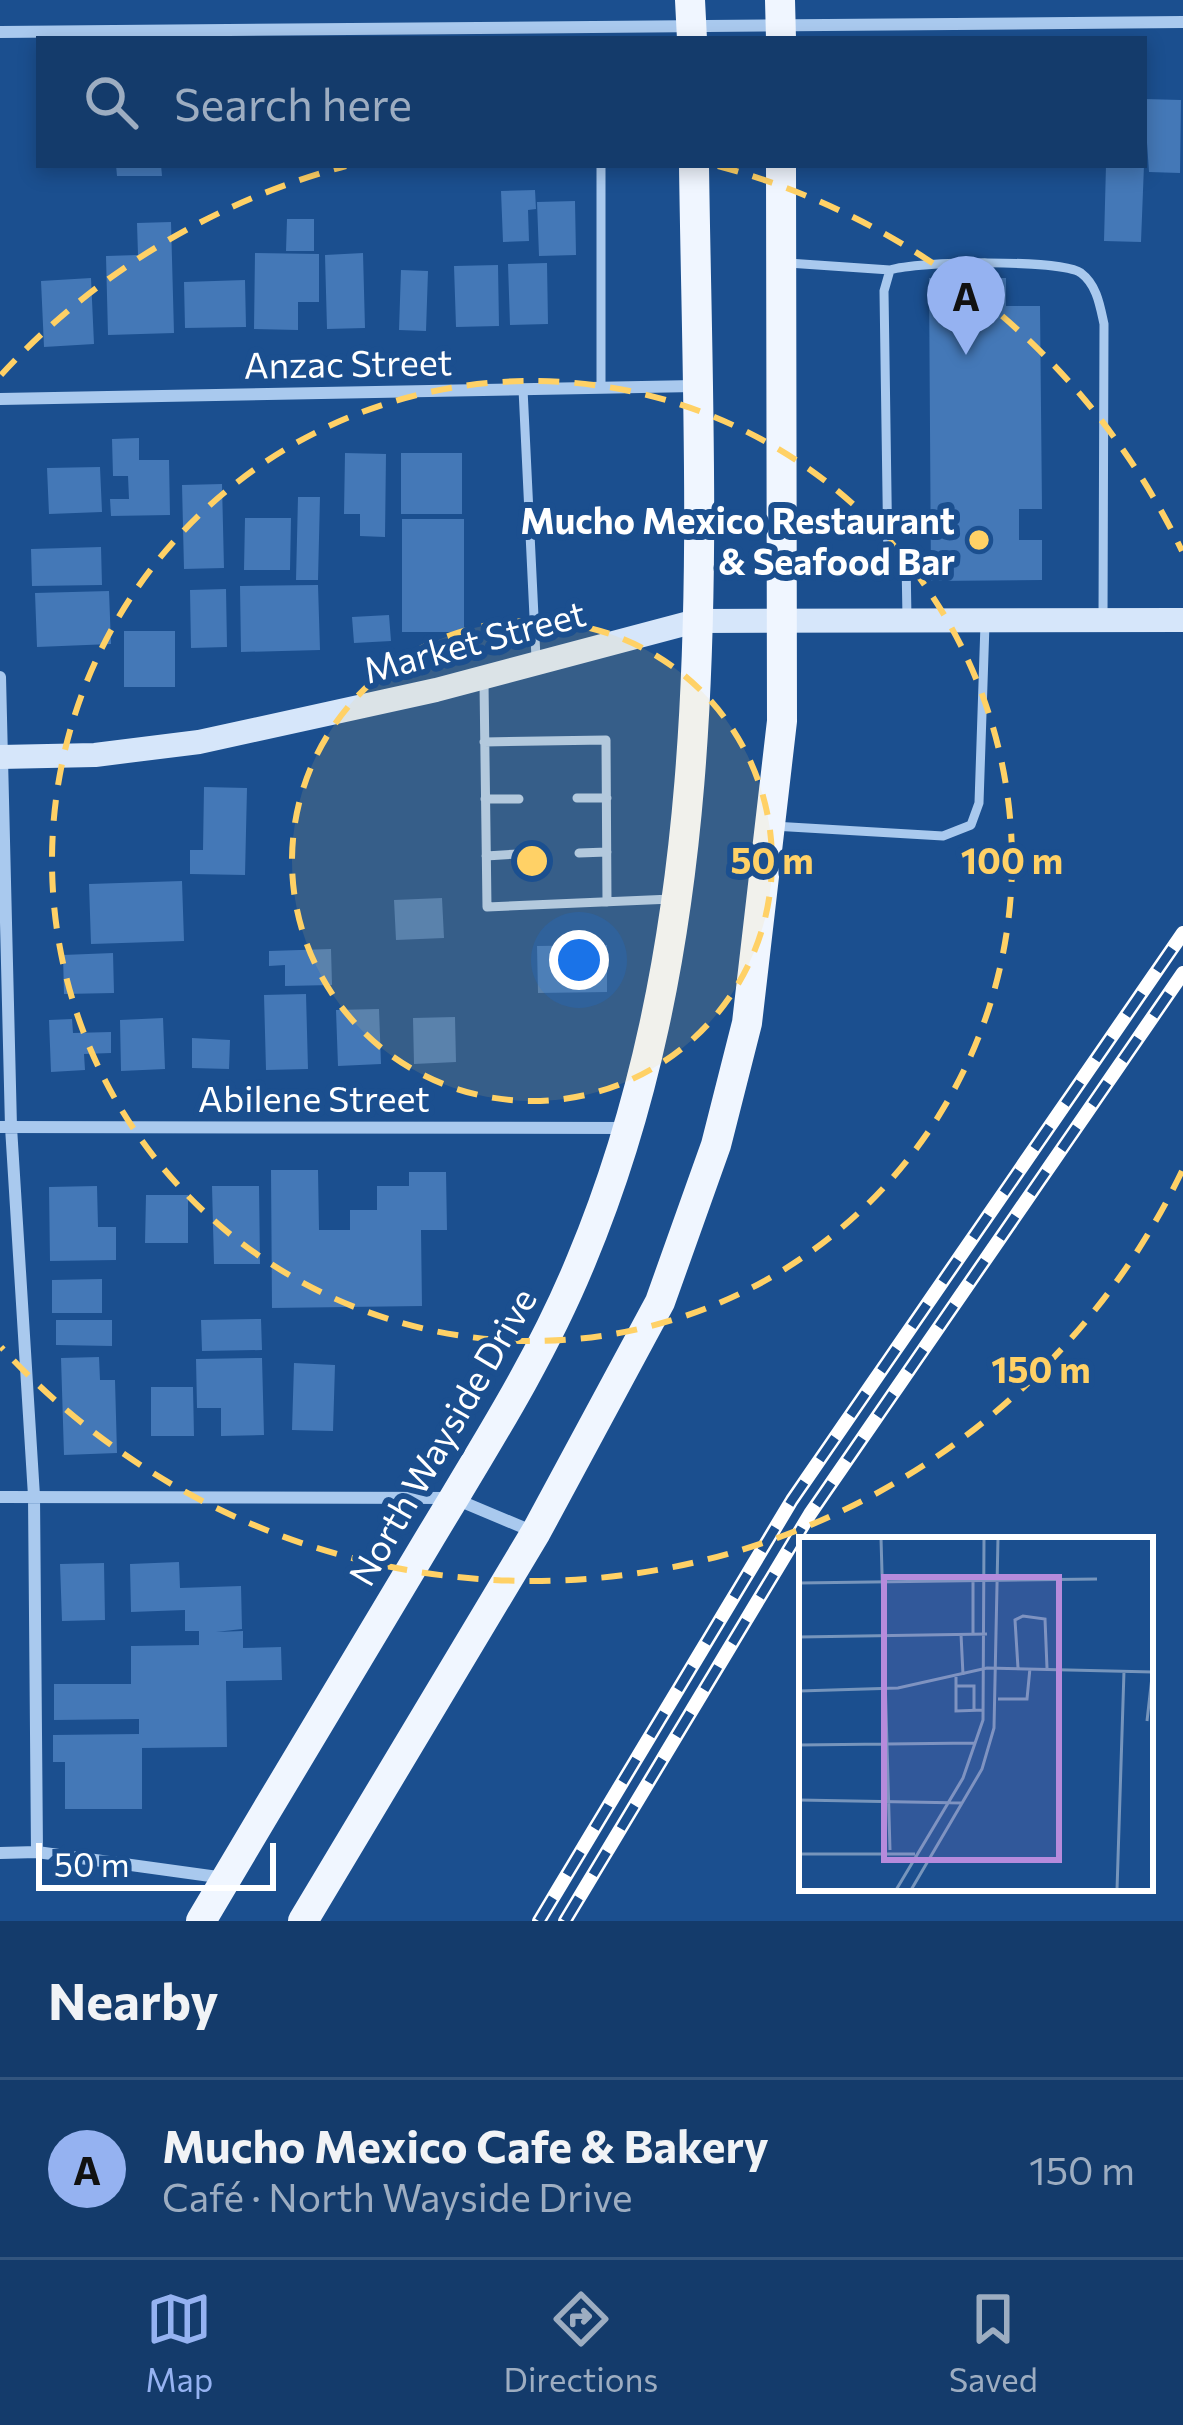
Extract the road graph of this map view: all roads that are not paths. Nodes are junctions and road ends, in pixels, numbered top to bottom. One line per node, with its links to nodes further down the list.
1 (691, 22): 3 (street); 5 (street)
2 (1183, 22): 3 (street)
3 (780, 23)
4 (0, 32): 5 (street)
5 (601, 33)
6 (601, 168): 12 (lane)
7 (694, 168): 11 (main road, North Wayside Drive)
8 (781, 168): 9 (main road)
9 (782, 263): 10 (lane); 15 (main road)
10 (890, 270): 16 (lane); 18 (lane)
11 (697, 386): 12 (street, Anzac Street); 20 (main road, North Wayside Drive)
12 (602, 388): 13 (street, Anzac Street)
13 (524, 389): 14 (street, Anzac Street); 21 (lane)
14 (0, 399)
15 (784, 617): 16 (street, Market Street); 20 (street, Market Street); 30 (main road)
16 (907, 618): 17 (street, Market Street)
17 (986, 619): 18 (street, Market Street); 30 (lane)
18 (1103, 619): 19 (street, Market Street)
19 (1183, 620)
20 (696, 621): 21 (street, Market Street); 35 (main road, North Wayside Drive)
21 (536, 664): 23 (street, Market Street)
22 (0, 677): 25 (street)
23 (484, 677): 24 (lane); 25 (street, Market Street)
24 (484, 742): 26 (lane); 28 (lane)
25 (2, 757): 37 (street)
26 (607, 797): 27 (lane); 31 (lane)
27 (577, 798)
28 (485, 799): 29 (lane); 34 (lane)
29 (519, 799)
30 (771, 826): 42 (main road)
31 (608, 852): 32 (lane); 36 (lane)
32 (579, 853)
33 (517, 854): 34 (lane)
34 (486, 856): 36 (lane)
35 (678, 899): 36 (lane); 38 (main road, North Wayside Drive)
36 (608, 902)
37 (6, 1127): 38 (street, Abilene Street); 39 (street)
38 (627, 1128): 41 (main road, North Wayside Drive)
39 (34, 1496): 40 (street); 41 (street); 43 (street)
40 (0, 1497)
41 (453, 1498): 42 (street); 45 (main road, North Wayside Drive)
42 (536, 1532): 47 (main road)
43 (37, 1852): 44 (street); 45 (street)
44 (0, 1853)
45 (226, 1878): 46 (main road, North Wayside Drive)
46 (201, 1921)
47 (303, 1921)

